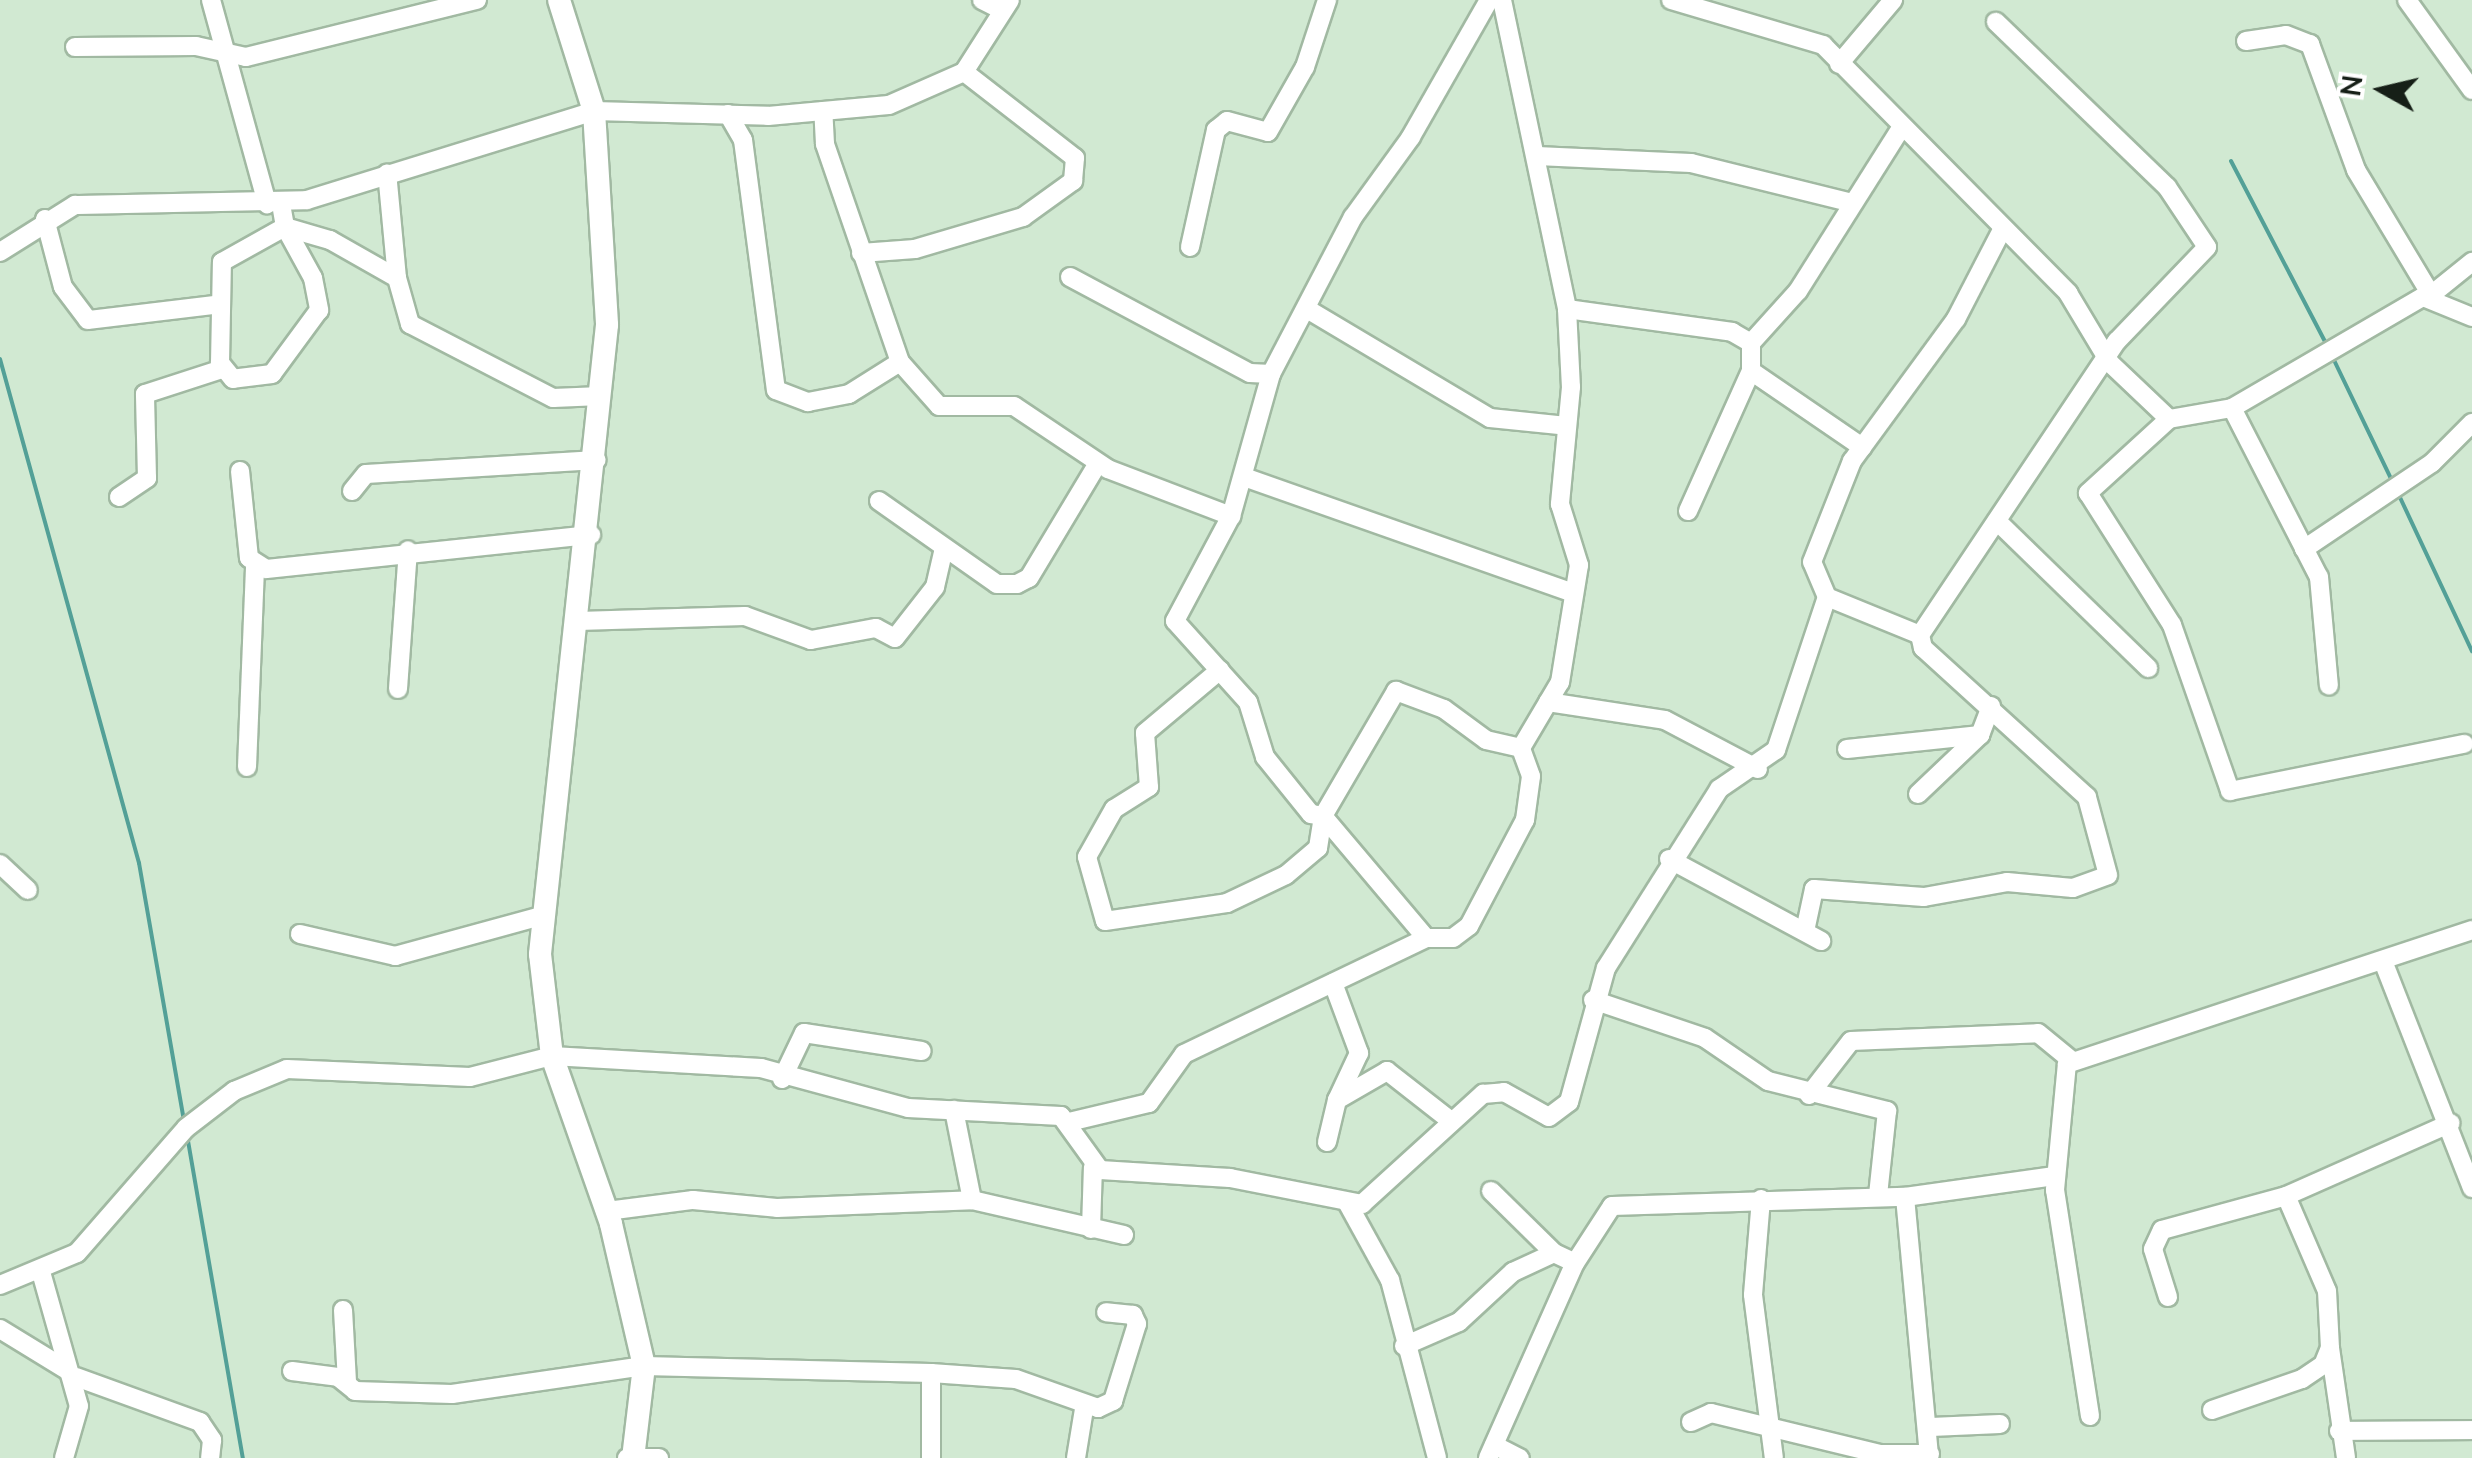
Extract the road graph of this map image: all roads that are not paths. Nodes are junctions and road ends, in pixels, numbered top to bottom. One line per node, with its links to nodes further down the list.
1 (211, 0): 15 (street)
2 (477, 0): 15 (street)
3 (559, 0): 19 (street)
4 (982, 0): 11 (street)
5 (1326, 0): 30 (street)
6 (1489, 0): 38 (street)
7 (1502, 0): 23 (street)
8 (1893, 0): 16 (street)
9 (2407, 0): 18 (street)
10 (1681, 1): 16 (street)
11 (1006, 5): 17 (street)
12 (1996, 22): 43 (street)
13 (2246, 41): 36 (street)
14 (75, 47): 15 (street)
15 (229, 50): 26 (street)
16 (1839, 64): 22 (street)
17 (964, 72): 20 (street); 32 (street)
18 (2472, 90)
19 (594, 111): 21 (street); 24 (street); 47 (street)
20 (823, 111): 21 (street); 32 (street)
21 (728, 114): 42 (street)
22 (1900, 131): 25 (street); 29 (street)
23 (1537, 156): 25 (street); 39 (street)
24 (387, 174): 26 (street); 35 (street)
25 (1853, 203): 41 (street)
26 (274, 204): 27 (street); 28 (street)
27 (45, 220): 31 (street); 37 (street)
28 (284, 227): 35 (street); 37 (street); 44 (street)
29 (2003, 228): 43 (street); 52 (street)
30 (1190, 247)
31 (0, 252)
32 (860, 253): 42 (street)
33 (2472, 262): 36 (street)
34 (1070, 277): 46 (street)
35 (396, 278): 47 (street)
36 (2431, 296): 40 (street); 48 (street)
37 (214, 306): 44 (street)
38 (1307, 309): 46 (street); 51 (street)
39 (1567, 309): 41 (street); 51 (street)
40 (2472, 317)
41 (1751, 343): 45 (street)
42 (900, 362): 54 (street)
43 (2110, 363): 49 (street); 62 (street)
44 (222, 369): 58 (street)
45 (1751, 370): 52 (street); 60 (street)
46 (1271, 374): 56 (street)
47 (601, 396): 53 (street)
48 (2232, 408): 49 (street); 64 (street)
49 (2170, 419): 79 (street)
50 (2472, 423): 64 (street)
51 (1567, 426): 68 (street)
52 (1862, 447): 69 (street)
53 (596, 460): 57 (street); 63 (street)
54 (1098, 464): 61 (street); 66 (street)
55 (240, 471): 67 (street)
56 (1244, 477): 61 (street); 68 (street)
57 (352, 491)
58 (118, 497)
59 (879, 501): 66 (street)
60 (1688, 511)
61 (1231, 516): 73 (street)
62 (1997, 521): 71 (street); 72 (street)
63 (591, 534): 65 (street); 70 (street)
64 (2304, 549): 74 (street)
65 (408, 550): 67 (street); 75 (street)
66 (942, 551): 70 (street)
67 (256, 565): 82 (street)
68 (1571, 592): 76 (street)
69 (1827, 598): 71 (street); 83 (street)
70 (578, 620): 89 (street)
71 (1920, 635): 77 (street)
72 (2148, 668)
73 (1220, 670): 85 (street); 85 (street)
74 (2330, 686)
75 (398, 690)
76 (1548, 702): 80 (street); 83 (street)
77 (1992, 706): 78 (street); 86 (street)
78 (1980, 735): 81 (street); 84 (street)
79 (2469, 742)
80 (1520, 748): 85 (street); 92 (street)
81 (1847, 749)
82 (247, 767)
83 (1758, 770): 86 (street)
84 (1918, 794)
85 (1322, 816): 92 (street)
86 (1669, 858): 95 (street)
87 (0, 864): 88 (street)
88 (28, 890)
89 (541, 916): 91 (street); 97 (street)
90 (2472, 930): 93 (street)
91 (300, 934)
92 (1426, 938): 94 (street)
93 (2383, 961): 98 (street); 105 (street)
94 (1333, 984): 101 (street); 104 (street)
95 (1592, 1000): 100 (street); 103 (street)
96 (922, 1051): 99 (street)
97 (552, 1056): 99 (street); 117 (street); 122 (street)
98 (2071, 1060): 100 (street); 108 (street)
99 (782, 1078): 102 (street)
100 (1809, 1094): 111 (street)
101 (1337, 1100): 103 (street); 106 (street)
102 (954, 1110): 104 (street); 115 (street)
103 (1450, 1121): 116 (street)
104 (1070, 1122): 107 (street)
105 (2451, 1122): 109 (street); 112 (street)
106 (1327, 1142)
107 (1093, 1167): 116 (street); 118 (street)
108 (2055, 1176): 113 (street); 137 (street)
109 (2472, 1188)
110 (1491, 1191): 120 (street)
111 (1878, 1195): 113 (street); 114 (street)
112 (2286, 1196): 124 (street); 129 (street)
113 (1905, 1197): 141 (street)
114 (1762, 1199): 121 (street); 139 (street)
115 (972, 1200): 117 (street); 118 (street)
116 (1348, 1204): 128 (street)
117 (607, 1211): 130 (street)
118 (1091, 1229): 119 (street)
119 (1124, 1235)
120 (1554, 1253): 121 (street); 128 (street)
121 (1575, 1264): 144 (street)
122 (41, 1272): 123 (street); 133 (street)
123 (0, 1285)
124 (2168, 1296)
125 (343, 1310): 134 (street)
126 (1106, 1312): 135 (street)
127 (0, 1328): 133 (street)
128 (1404, 1346): 152 (street)
129 (2330, 1348): 136 (street); 143 (street)
130 (644, 1366): 132 (street); 134 (street); 145 (street)
131 (292, 1372): 134 (street)
132 (932, 1374): 135 (street); 150 (street)
133 (74, 1375): 147 (street); 148 (street)
134 (347, 1382)
135 (1084, 1409): 151 (street)
136 (2212, 1410)
137 (2090, 1416)
138 (1691, 1422): 139 (street)
139 (1770, 1424): 146 (street); 154 (street)
140 (2000, 1424): 141 (street)
141 (1931, 1427): 146 (street)
142 (2472, 1430): 143 (street)
143 (2339, 1431): 155 (street)
144 (1491, 1452): 153 (street)
145 (631, 1456): 149 (street)
146 (1929, 1456)
147 (64, 1458)
148 (210, 1458)
149 (660, 1458)
150 (932, 1458)
151 (1076, 1458)
152 (1436, 1458)
153 (1520, 1458)
154 (1774, 1458)
155 (2346, 1458)

